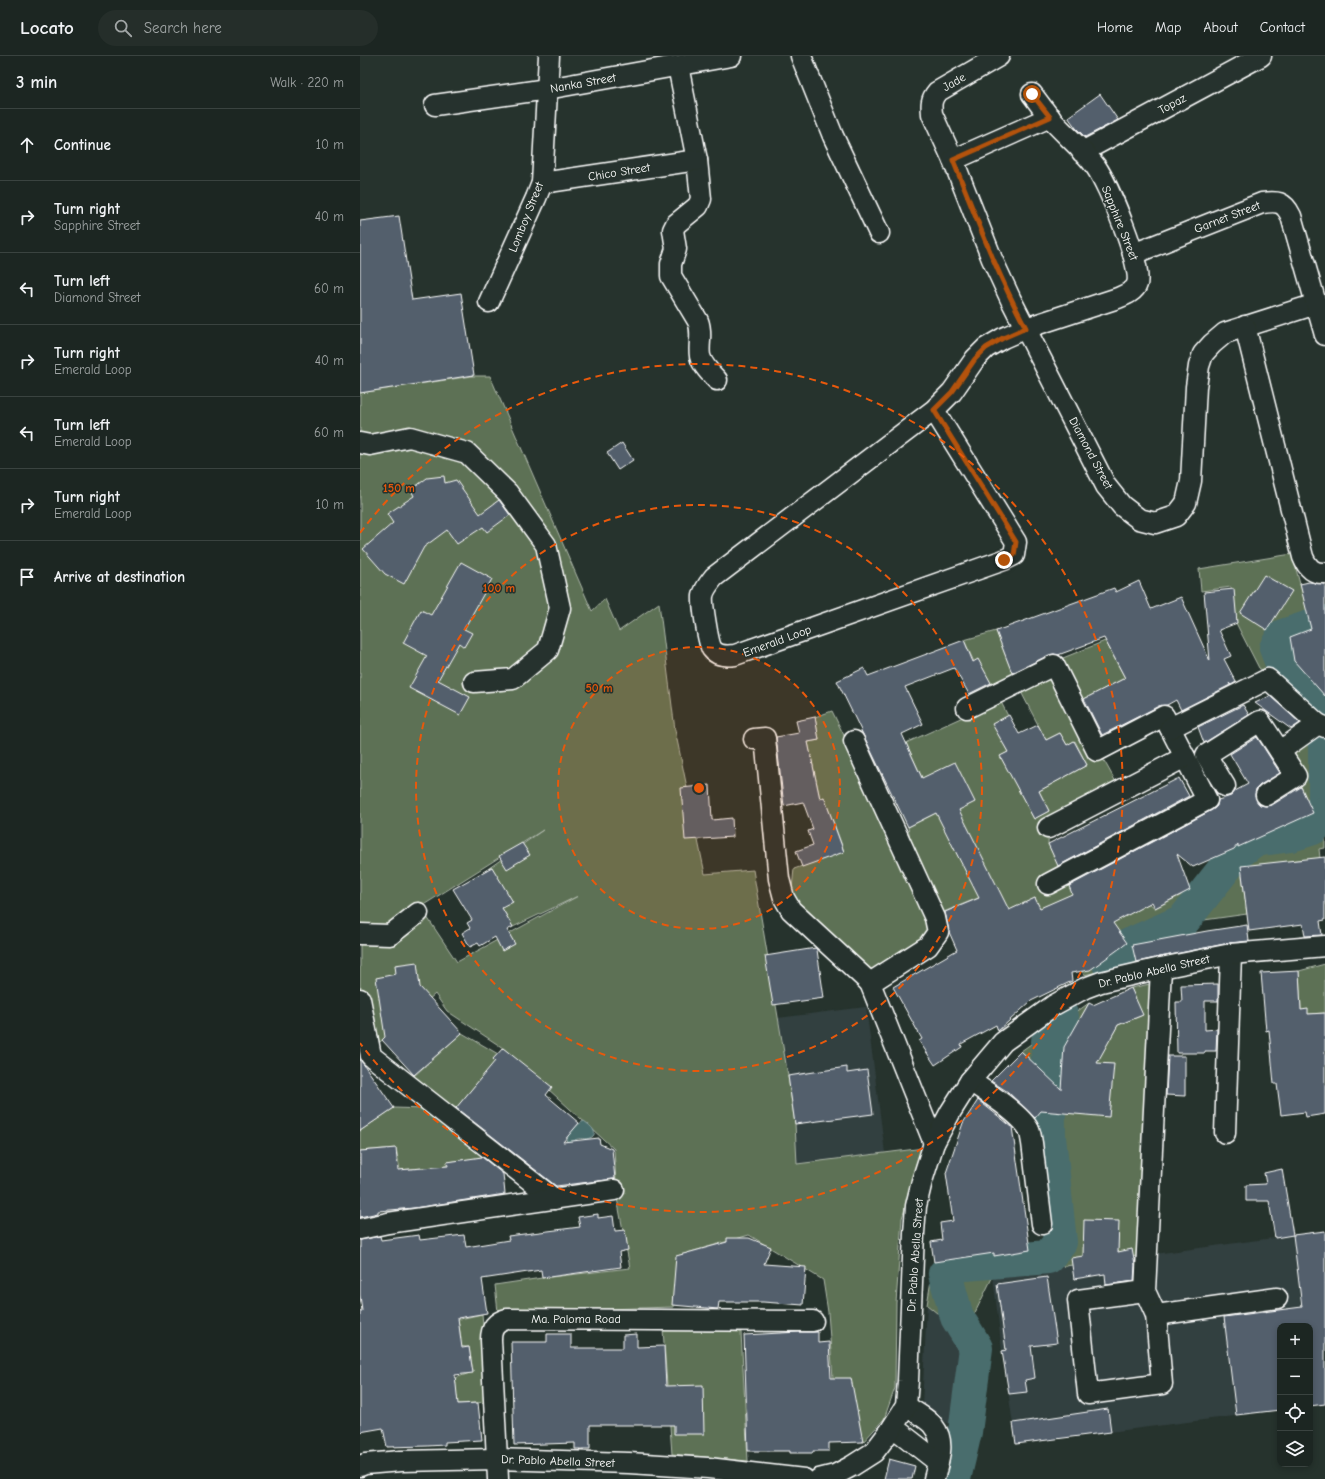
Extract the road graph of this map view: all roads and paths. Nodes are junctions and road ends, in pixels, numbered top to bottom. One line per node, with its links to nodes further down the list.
1 (549, 56): 7 (street, Lomboy Street)
2 (731, 56): 6 (street, Nanka Street)
3 (801, 56): 16 (street)
4 (1000, 56): 9 (street, Jade)
5 (1261, 56): 12 (street, Topaz)
6 (678, 66): 7 (street, Nanka Street); 13 (street)
7 (547, 89): 10 (street, Nanka Street); 15 (street, Lomboy Street)
8 (1032, 94): 11 (street, Sapphire Street)
9 (932, 98): 14 (street, Diamond Street)
10 (435, 105)
11 (1050, 117): 12 (street, Sapphire Street); 14 (street)
12 (1082, 152): 17 (street, Sapphire Street)
13 (697, 160): 15 (street, Chico Street); 23 (street)
14 (953, 160): 21 (street, Diamond Street)
15 (542, 183): 18 (street, Lomboy Street)
16 (879, 233)
17 (1133, 254): 19 (street, Garnet Street); 21 (street, Sapphire Street)
18 (489, 302)
19 (1316, 304): 20 (street, Diamond Street); 22 (street, Garnet Street)
20 (1245, 326): 21 (street, Diamond Street); 26 (street)
21 (1026, 328): 24 (street, Emerald Loop)
22 (1325, 335)
23 (717, 380)
24 (934, 410): 24 (street, Emerald Loop)
25 (360, 443): 27 (street)
26 (1325, 573)
27 (474, 682)
28 (967, 708): 30 (street)
29 (1322, 726): 30 (street); 33 (street)
30 (1170, 728): 34 (street)
31 (754, 739): 44 (street)
32 (854, 741): 44 (street)
33 (1280, 751): 35 (street); 36 (street)
34 (1185, 757): 37 (street); 38 (street)
35 (1226, 786)
36 (1266, 795)
37 (1048, 828)
38 (1048, 884)
39 (418, 912): 40 (street)
40 (360, 934)
41 (1325, 946): 42 (street, Dr. Pablo Abella Street)
42 (1231, 954): 43 (street, Dr. Pablo Abella Street); 47 (street)
43 (1161, 968): 46 (street, Dr. Pablo Abella Street); 53 (street)
44 (870, 984): 48 (street)
45 (360, 999): 50 (street)
46 (970, 1081): 48 (street, Dr. Pablo Abella Street); 51 (street)
47 (1225, 1134)
48 (934, 1143): 57 (street, Dr. Pablo Abella Street)
49 (614, 1190): 50 (street)
50 (554, 1199): 52 (street)
51 (1042, 1224)
52 (360, 1229)
53 (1145, 1291): 55 (street); 55 (street)
54 (1277, 1298): 55 (street)
55 (1156, 1315)
56 (813, 1321): 59 (street, Ma. Paloma Road)
57 (906, 1406): 58 (street, Dr. Pablo Abella Street); 61 (street)
58 (893, 1427): 61 (street); 66 (street, Dr. Pablo Abella Street)
59 (497, 1459): 60 (street, Dr. Pablo Abella Street); 62 (street, Dr. Pablo Abella Street); 63 (street, Ma. Paloma Road)
60 (360, 1466)
61 (936, 1470)
62 (708, 1474): 64 (street, Dr. Pablo Abella Street)
63 (498, 1479)
64 (794, 1479): 65 (street, Dr. Pablo Abella Street)
65 (804, 1479)
66 (819, 1479)

